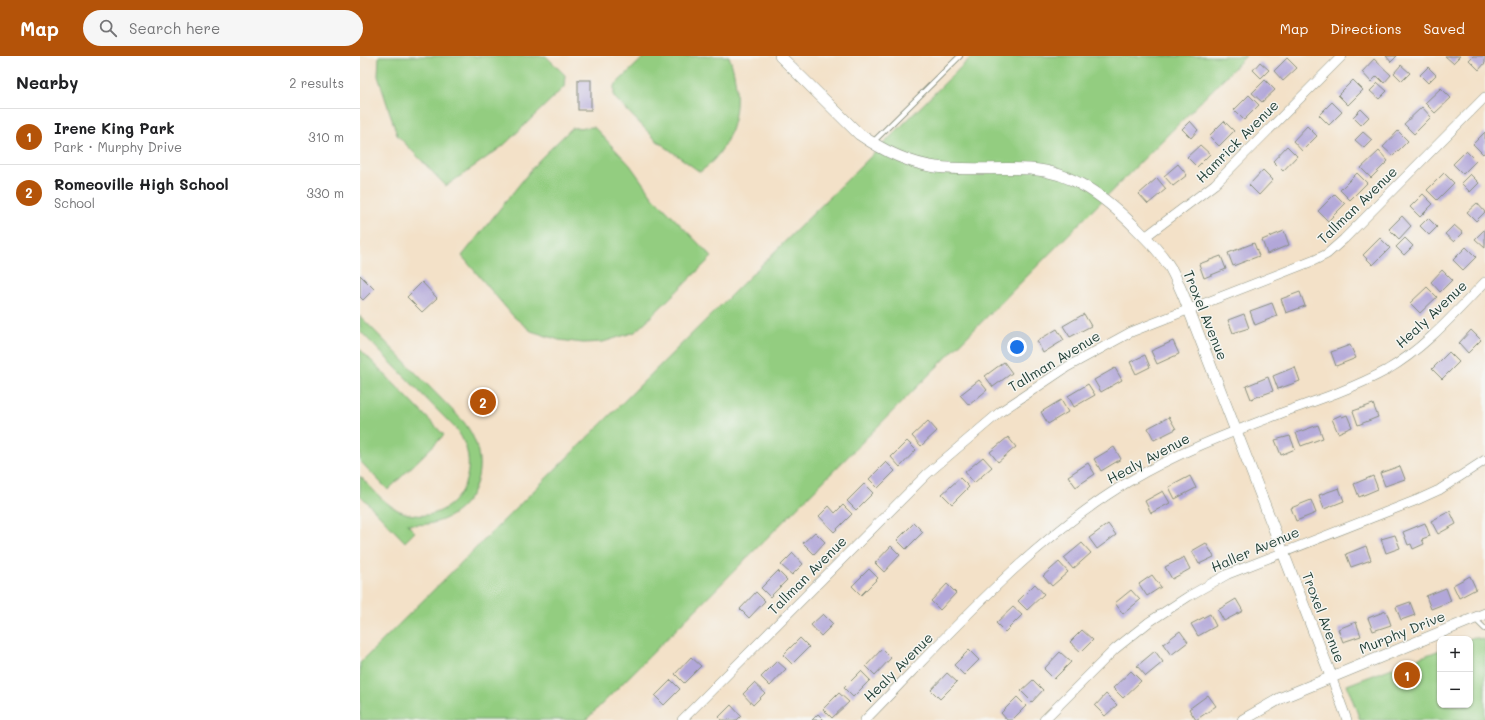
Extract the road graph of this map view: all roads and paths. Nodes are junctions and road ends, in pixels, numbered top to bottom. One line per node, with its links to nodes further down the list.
1 (780, 56): 5 (street, Troxel Avenue)
2 (960, 56): 5 (lane)
3 (1342, 56): 6 (street, Hamrick Avenue)
4 (1485, 97): 8 (street, Tallman Avenue)
5 (872, 143): 6 (street, Troxel Avenue)
6 (1145, 237): 8 (street, Troxel Avenue)
7 (1485, 282): 9 (street, Healy Avenue)
8 (1189, 309): 9 (street, Troxel Avenue); 16 (street, Tallman Avenue)
9 (1236, 430): 11 (street, Troxel Avenue); 17 (street, Healy Avenue)
10 (1485, 460): 11 (street, Haller Avenue)
11 (1282, 552): 15 (street, Troxel Avenue); 18 (street, Haller Avenue)
12 (1485, 614): 13 (street, Murphy Drive)
13 (1475, 619): 14 (lane); 15 (street, Murphy Drive)
14 (1485, 629)
15 (1331, 676): 19 (street, Murphy Drive); 20 (street, Troxel Avenue)
16 (682, 720)
17 (865, 720)
18 (1044, 720)
19 (1244, 720)
20 (1347, 720)

